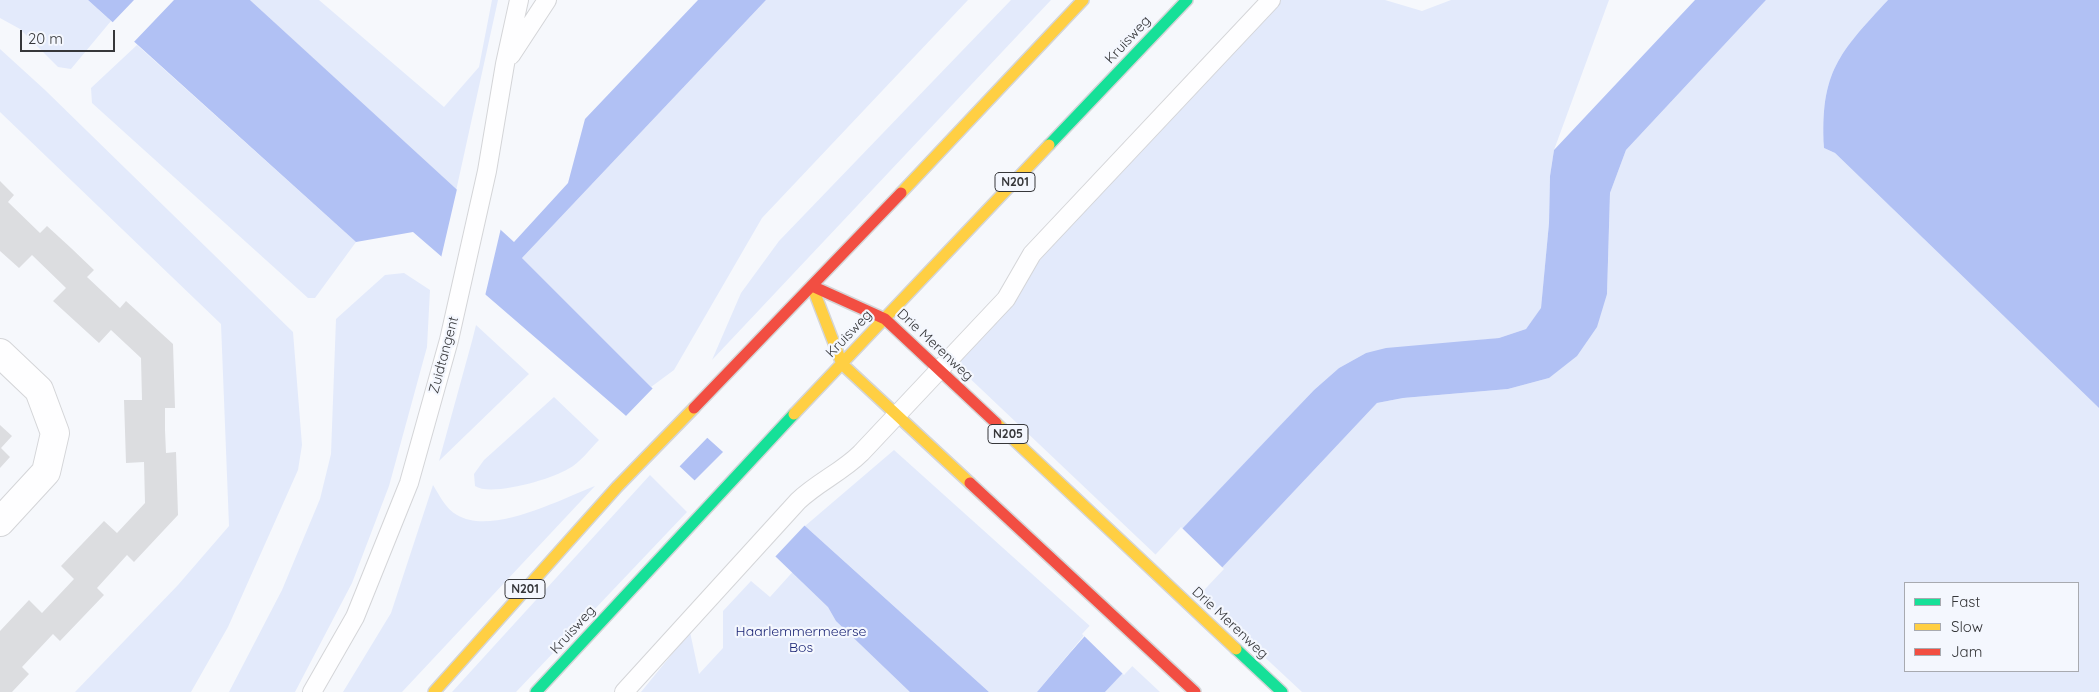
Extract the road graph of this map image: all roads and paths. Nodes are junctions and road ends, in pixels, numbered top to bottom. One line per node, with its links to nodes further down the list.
1 (519, 0): 6 (lane, Zuidtangent)
2 (547, 0): 6 (lane)
3 (1083, 0): 7 (main road, N201)
4 (1187, 0): 8 (main road, Kruisweg / N201)
5 (1271, 0): 11 (lane)
6 (505, 64): 14 (lane, Zuidtangent)
7 (812, 286): 8 (main road, Drie Merenweg / N205); 10 (main road); 15 (main road, N201)
8 (885, 319): 10 (main road, Kruisweg / N201); 11 (main road, Drie Merenweg / N205)
9 (0, 354): 13 (street)
10 (842, 364): 12 (main road); 16 (main road, Kruisweg / N201)
11 (938, 370): 12 (lane); 19 (main road, Drie Merenweg / N205)
12 (897, 414): 17 (lane); 18 (main road)
13 (0, 522)
14 (312, 692)
15 (434, 692)
16 (536, 692)
17 (624, 692)
18 (1195, 692)
19 (1282, 692)

